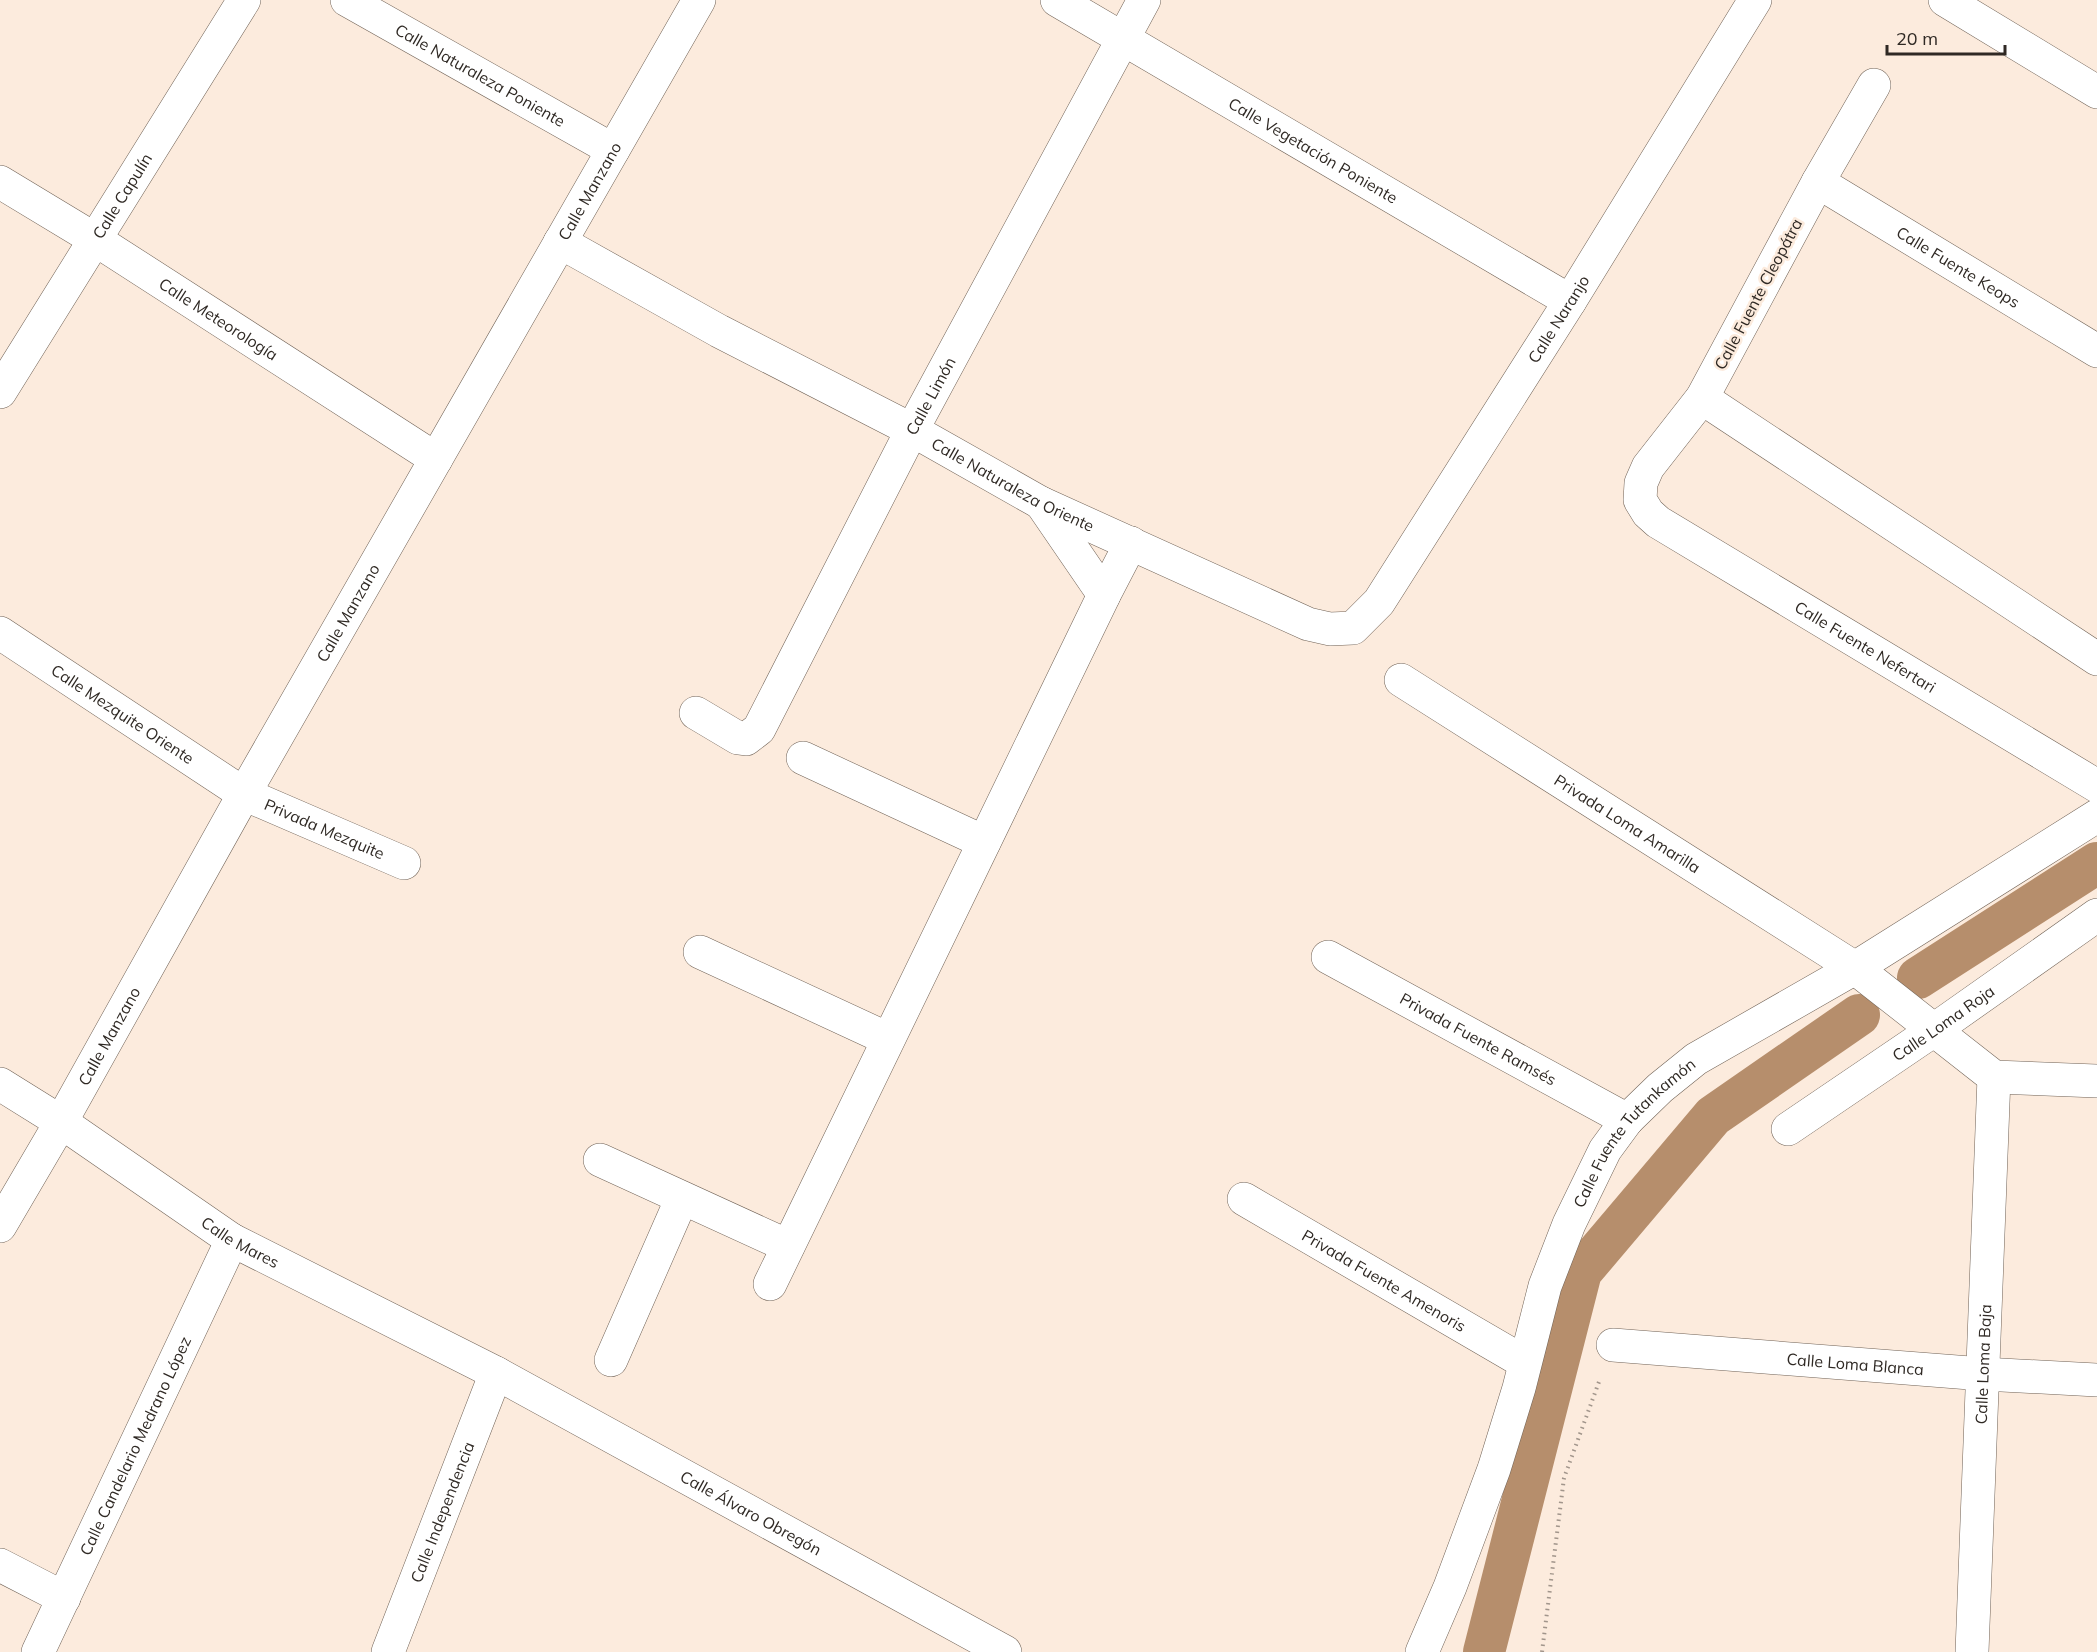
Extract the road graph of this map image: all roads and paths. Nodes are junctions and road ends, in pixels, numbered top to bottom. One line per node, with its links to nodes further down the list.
1 (244, 0): 14 (street, Calle Capulín)
2 (346, 0): 11 (street, Calle Naturaleza Poniente)
3 (699, 0): 11 (street, Calle Manzano)
4 (1057, 0): 8 (street, Calle Vegetación Poniente)
5 (1144, 0): 8 (street, Calle Limón)
6 (1755, 0): 16 (street, Calle Naranjo)
7 (1946, 0): 10 (street)
8 (1122, 38): 16 (street, Calle Vegetación Poniente); 20 (street, Calle Limón)
9 (1874, 85): 13 (street, Calle Fuente Cleopátra)
10 (2097, 92)
11 (613, 150): 15 (street, Calle Manzano)
12 (0, 182): 14 (street, Calle Meteorología)
13 (1818, 182): 17 (street, Calle Fuente Keops); 19 (street, Calle Fuente Cleopátra)
14 (96, 240): 18 (street, Calle Capulín); 21 (street, Calle Meteorología)
15 (560, 242): 20 (street, Calle Naturaleza Oriente); 21 (street, Calle Manzano)
16 (1570, 301): 26 (street, Calle Naranjo)
17 (2097, 351)
18 (0, 392)
19 (1702, 398): 22 (street, Calle Fuente Cleopátra); 28 (street)
20 (912, 430): 23 (street, Calle Naturaleza Oriente); 30 (street, Calle Limón)
21 (436, 459): 33 (street, Calle Manzano)
22 (1640, 500): 32 (street, Calle Fuente Nefertari)
23 (1041, 503): 24 (street, Calle Naturaleza Oriente); 25 (street)
24 (1131, 543): 25 (street); 26 (street, Calle Naturaleza Oriente)
25 (1104, 596): 35 (street)
26 (1353, 628)
27 (0, 633): 33 (street, Calle Mezquite Oriente)
28 (2097, 659)
29 (1401, 680): 40 (street, Privada Loma Amarilla)
30 (696, 713)
31 (803, 758): 35 (street)
32 (2097, 786)
33 (244, 794): 36 (street, Privada Mezquite); 47 (street, Calle Manzano)
34 (2097, 816): 40 (street, Calle Fuente Tutankamón)
35 (984, 842): 42 (street)
36 (404, 862)
37 (2097, 915): 41 (street, Calle Loma Roja)
38 (700, 952): 42 (street)
39 (1328, 957): 46 (street, Privada Fuente Ramsés)
40 (1855, 968): 41 (street, Privada Loma Amarilla); 46 (street, Calle Fuente Tutankamón)
41 (1934, 1030): 43 (street, Privada Loma Amarilla); 48 (street, Calle Loma Roja)
42 (888, 1040): 54 (street)
43 (1994, 1077): 44 (street); 60 (street, Calle Loma Baja)
44 (2097, 1082)
45 (0, 1084): 47 (street, Calle Mares)
46 (1627, 1120): 58 (street, Calle Fuente Tutankamón)
47 (61, 1122): 52 (street, Calle Manzano); 53 (street, Calle Mares)
48 (1788, 1129)
49 (600, 1160): 50 (street)
50 (682, 1198): 54 (street); 57 (street)
51 (1244, 1199): 58 (street, Privada Fuente Amenoris)
52 (0, 1226)
53 (232, 1240): 59 (street, Calle Mares); 63 (street, Calle Candelario Medrano López)
54 (788, 1246): 55 (street)
55 (770, 1284)
56 (1613, 1345): 60 (street, Calle Loma Blanca); 68 (path)
57 (611, 1360)
58 (1524, 1362): 67 (street, Calle Fuente Tutankamón)
59 (496, 1373): 65 (street, Calle Independencia); 66 (street, Calle Álvaro Obregón)
60 (1983, 1374): 61 (street, Calle Loma Blanca); 69 (street, Calle Loma Baja)
61 (2097, 1380)
62 (0, 1565): 63 (street)
63 (64, 1598): 64 (street, Calle Candelario Medrano López)
64 (38, 1652)
65 (388, 1652)
66 (1005, 1652)
67 (1422, 1652)
68 (1542, 1652)
69 (1972, 1652)

